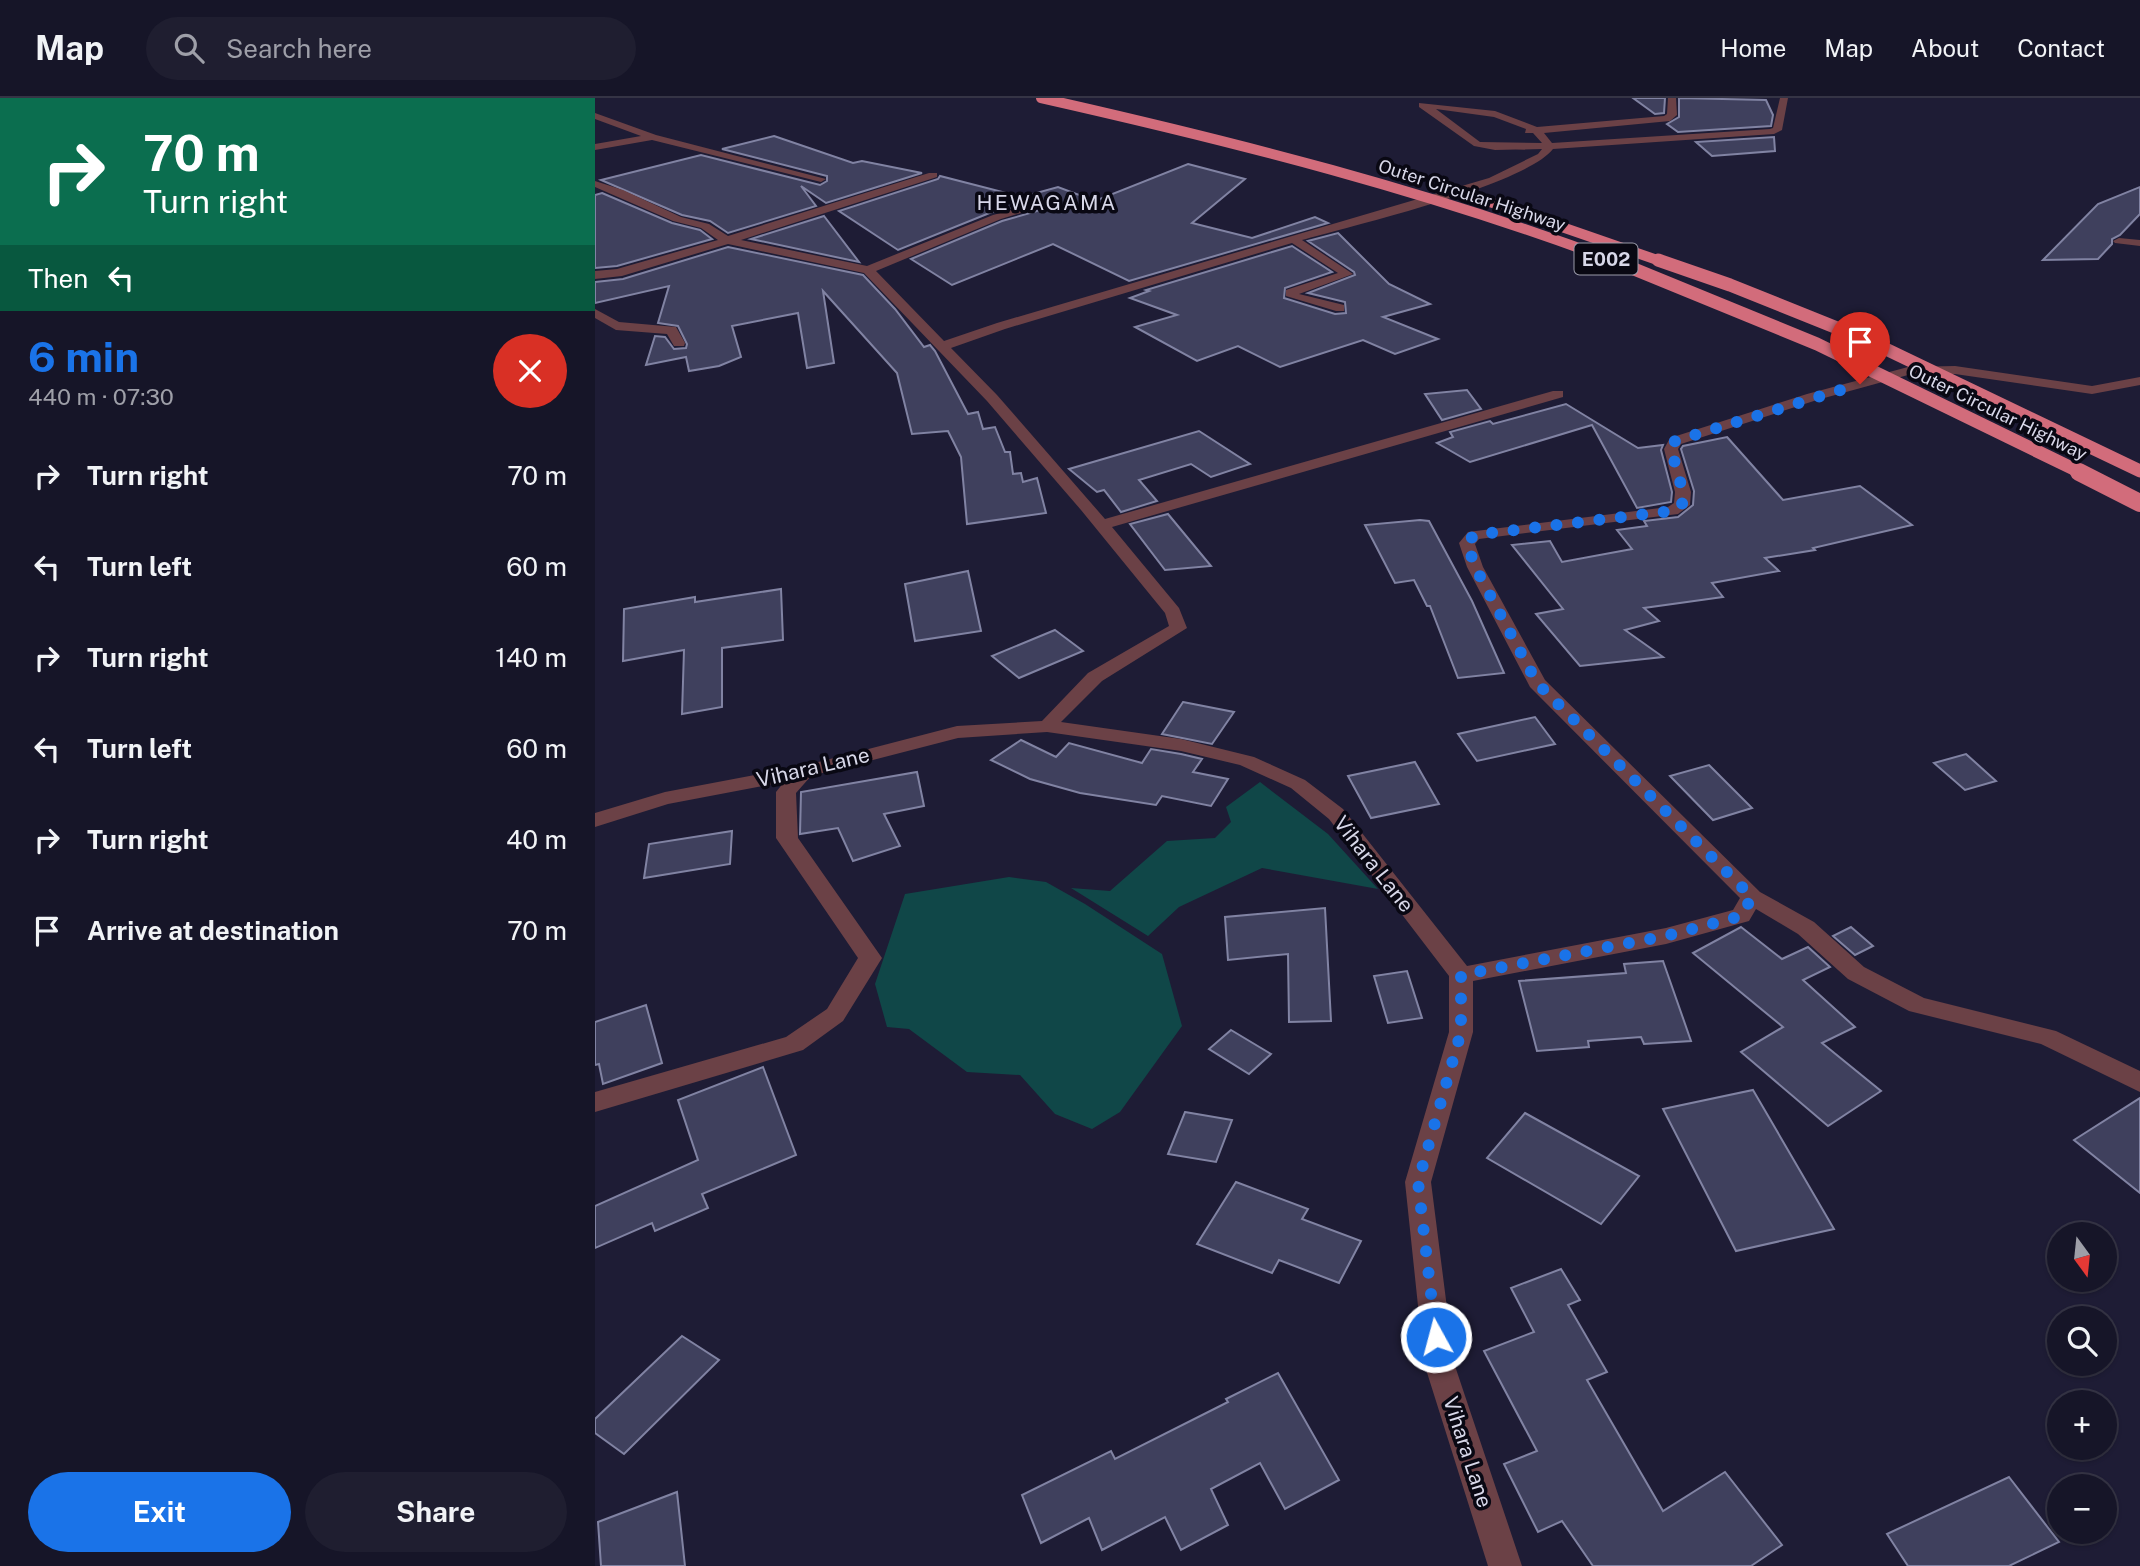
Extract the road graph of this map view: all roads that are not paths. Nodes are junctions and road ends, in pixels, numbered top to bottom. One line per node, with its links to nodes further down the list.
1 (1041, 98): 33 (highway, Outer Circular Highway / E002, bridge)
2 (1093, 98): 7 (highway)
3 (1672, 98): 8 (street)
4 (1784, 98): 13 (street)
5 (1419, 101): 8 (street); 11 (street)
6 (595, 116): 12 (street)
7 (1213, 125)
8 (1537, 131): 9 (street); 13 (street)
9 (1510, 133)
10 (1483, 135): 11 (street)
11 (1469, 136): 13 (street)
12 (653, 137): 14 (street); 16 (street)
13 (1550, 146): 20 (street)
14 (595, 147)
15 (933, 176): 21 (street)
16 (821, 179)
17 (1431, 183): 32 (highway, Outer Circular Highway / E002, bridge)
18 (595, 184): 21 (street)
19 (1053, 200): 24 (street)
20 (1293, 239): 26 (street); 29 (street)
21 (726, 240): 24 (street); 25 (street)
22 (2119, 241): 23 (street)
23 (2140, 243)
24 (868, 270): 29 (street)
25 (595, 275)
26 (1340, 308)
27 (596, 315): 28 (street)
28 (679, 343)
29 (944, 346): 34 (street)
30 (2140, 381): 38 (street)
31 (1558, 394): 34 (street)
32 (2140, 471)
33 (2140, 503)
34 (1102, 525): 35 (street)
35 (1047, 726): 36 (street, Vihara Lane); 39 (street, Vihara Lane)
36 (804, 772): 37 (street, Vihara Lane); 41 (street)
37 (595, 820)
38 (1752, 897): 39 (street); 40 (street)
39 (1461, 975): 42 (street, Vihara Lane)
40 (2140, 1082)
41 (595, 1102)
42 (1505, 1566)

